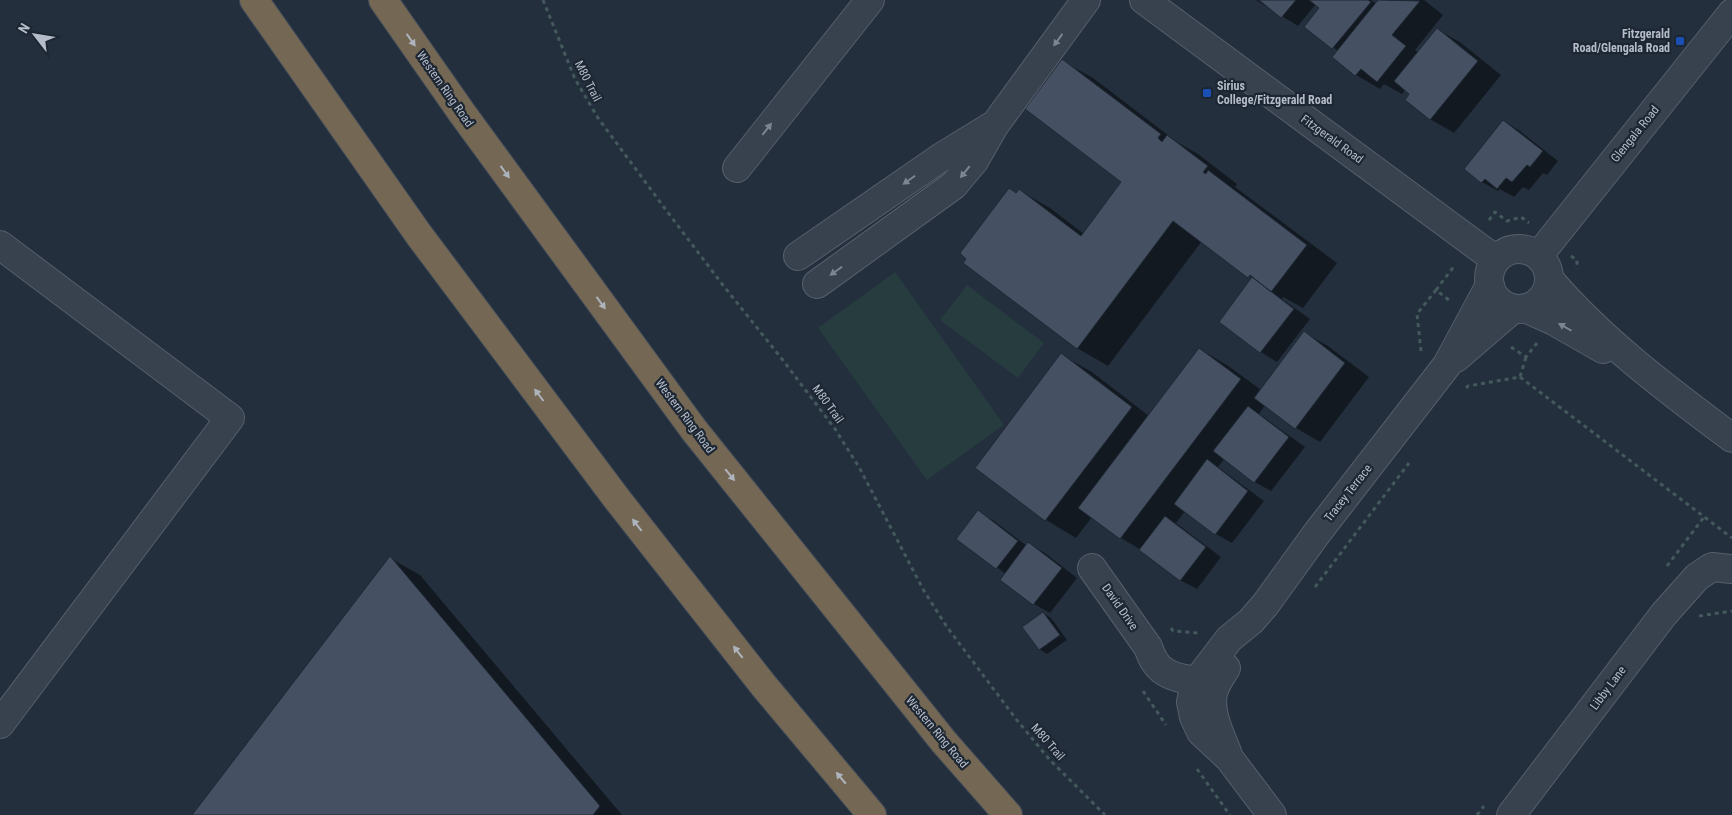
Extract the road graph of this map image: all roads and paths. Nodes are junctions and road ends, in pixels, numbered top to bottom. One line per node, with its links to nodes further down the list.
1 (254, 0): 30 (highway, one-way to 1)
2 (383, 0): 31 (highway, Western Ring Road, one-way to 31)
3 (543, 0): 32 (path, M80 Trail)
4 (870, 0): 9 (street, one-way to 4)
5 (1086, 0): 8 (street, one-way to 8)
6 (1163, 5): 13 (street, Fitzgerald Road)
7 (1732, 13): 11 (street, Glengala Road)
8 (994, 126): 12 (street, one-way to 12); 15 (street, one-way to 15)
9 (737, 168)
10 (0, 245): 29 (street)
11 (1539, 255): 13 (street); 14 (street)
12 (798, 256)
13 (1493, 273): 16 (street); 18 (street, Tracey Terrace)
14 (1550, 280): 16 (street); 20 (street)
15 (818, 284)
16 (1519, 308): 18 (street, Tracey Terrace); 20 (street, one-way to 16)
17 (1526, 357): 19 (path)
18 (1447, 365): 28 (street, Tracey Terrace)
19 (1520, 377): 21 (path); 24 (path)
20 (1652, 378): 22 (street)
21 (1462, 394)
22 (1732, 438)
23 (1414, 457): 27 (path)
24 (1732, 538)
25 (1092, 568): 28 (street, David Drive)
26 (1722, 568): 34 (street, Libby Lane)
27 (1312, 591)
28 (1205, 678): 33 (street)
29 (0, 724)
30 (872, 815)
31 (1008, 815)
32 (1105, 815)
33 (1272, 815)
34 (1511, 815)

